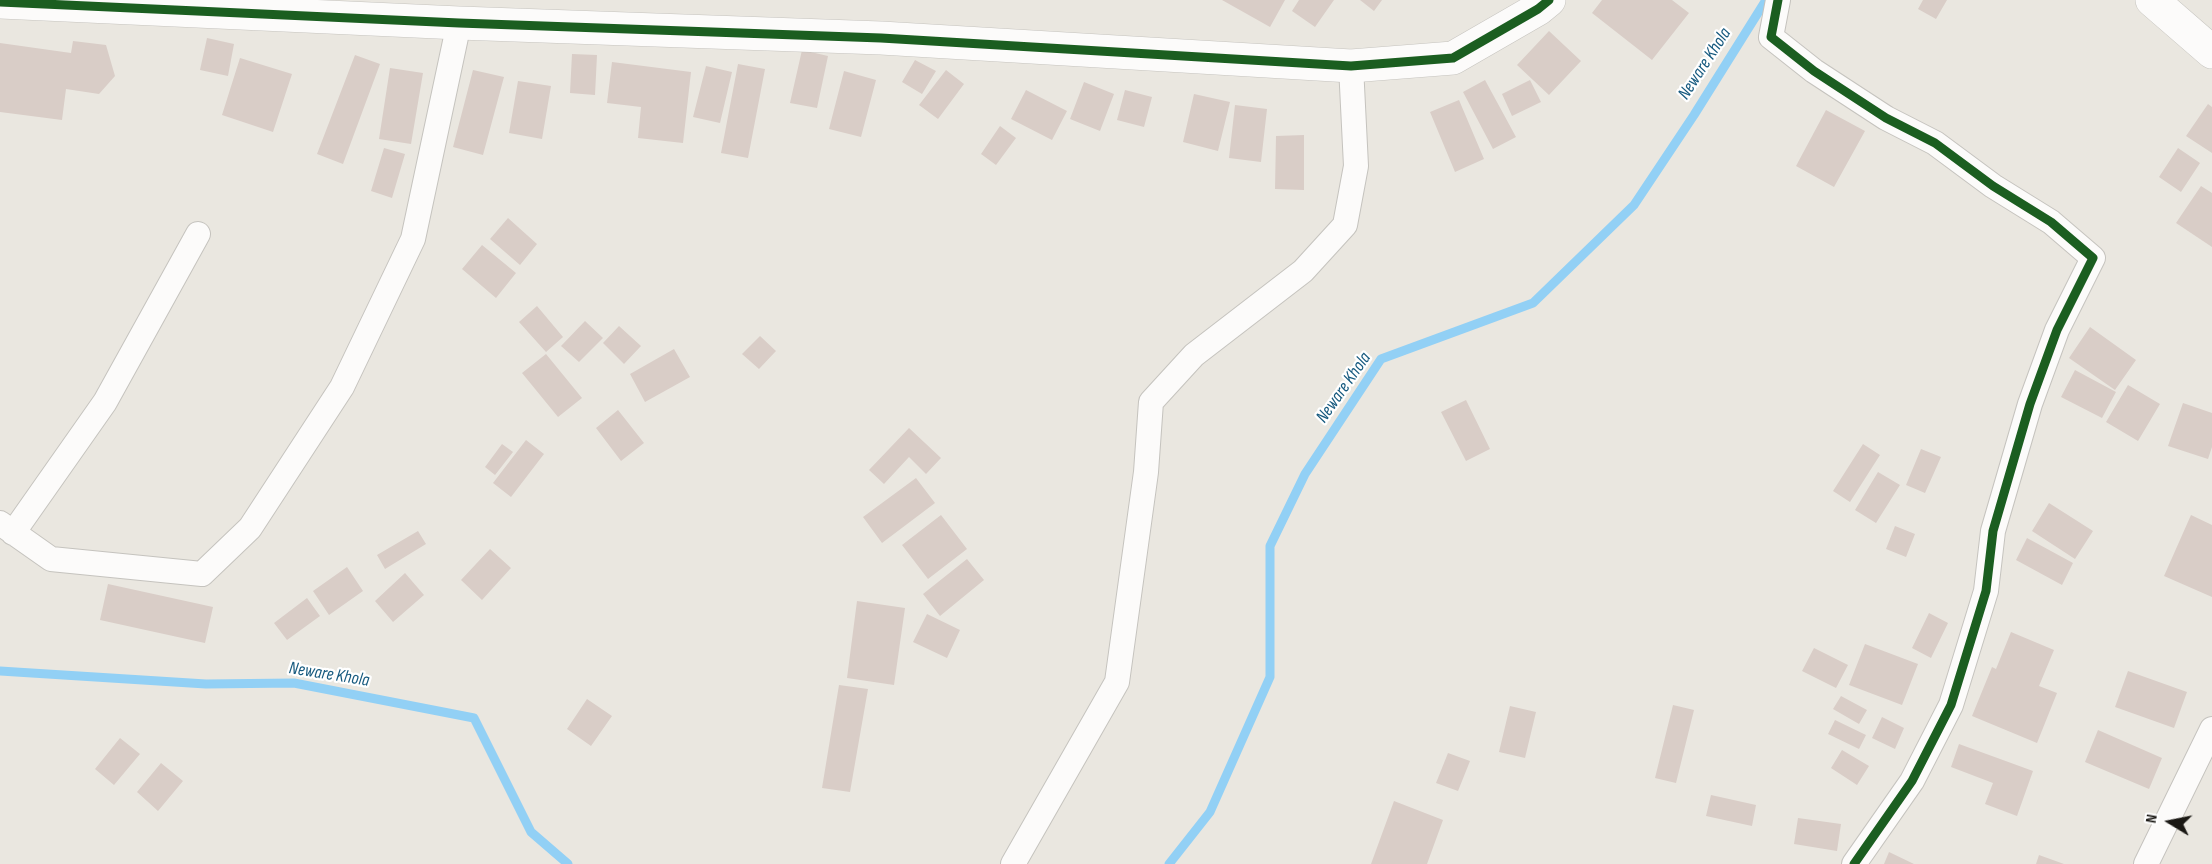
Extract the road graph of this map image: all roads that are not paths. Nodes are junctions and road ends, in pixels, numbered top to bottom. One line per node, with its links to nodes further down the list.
1 (1549, 0): 7 (street)
2 (1778, 0): 12 (street)
3 (2152, 0): 6 (street)
4 (0, 2): 5 (street)
5 (459, 23): 7 (street); 9 (street)
6 (2212, 52)
7 (1351, 66): 11 (street)
8 (198, 234): 9 (street)
9 (6, 528)
10 (2212, 729): 13 (street)
11 (1013, 864)
12 (1854, 864)
13 (2146, 864)

